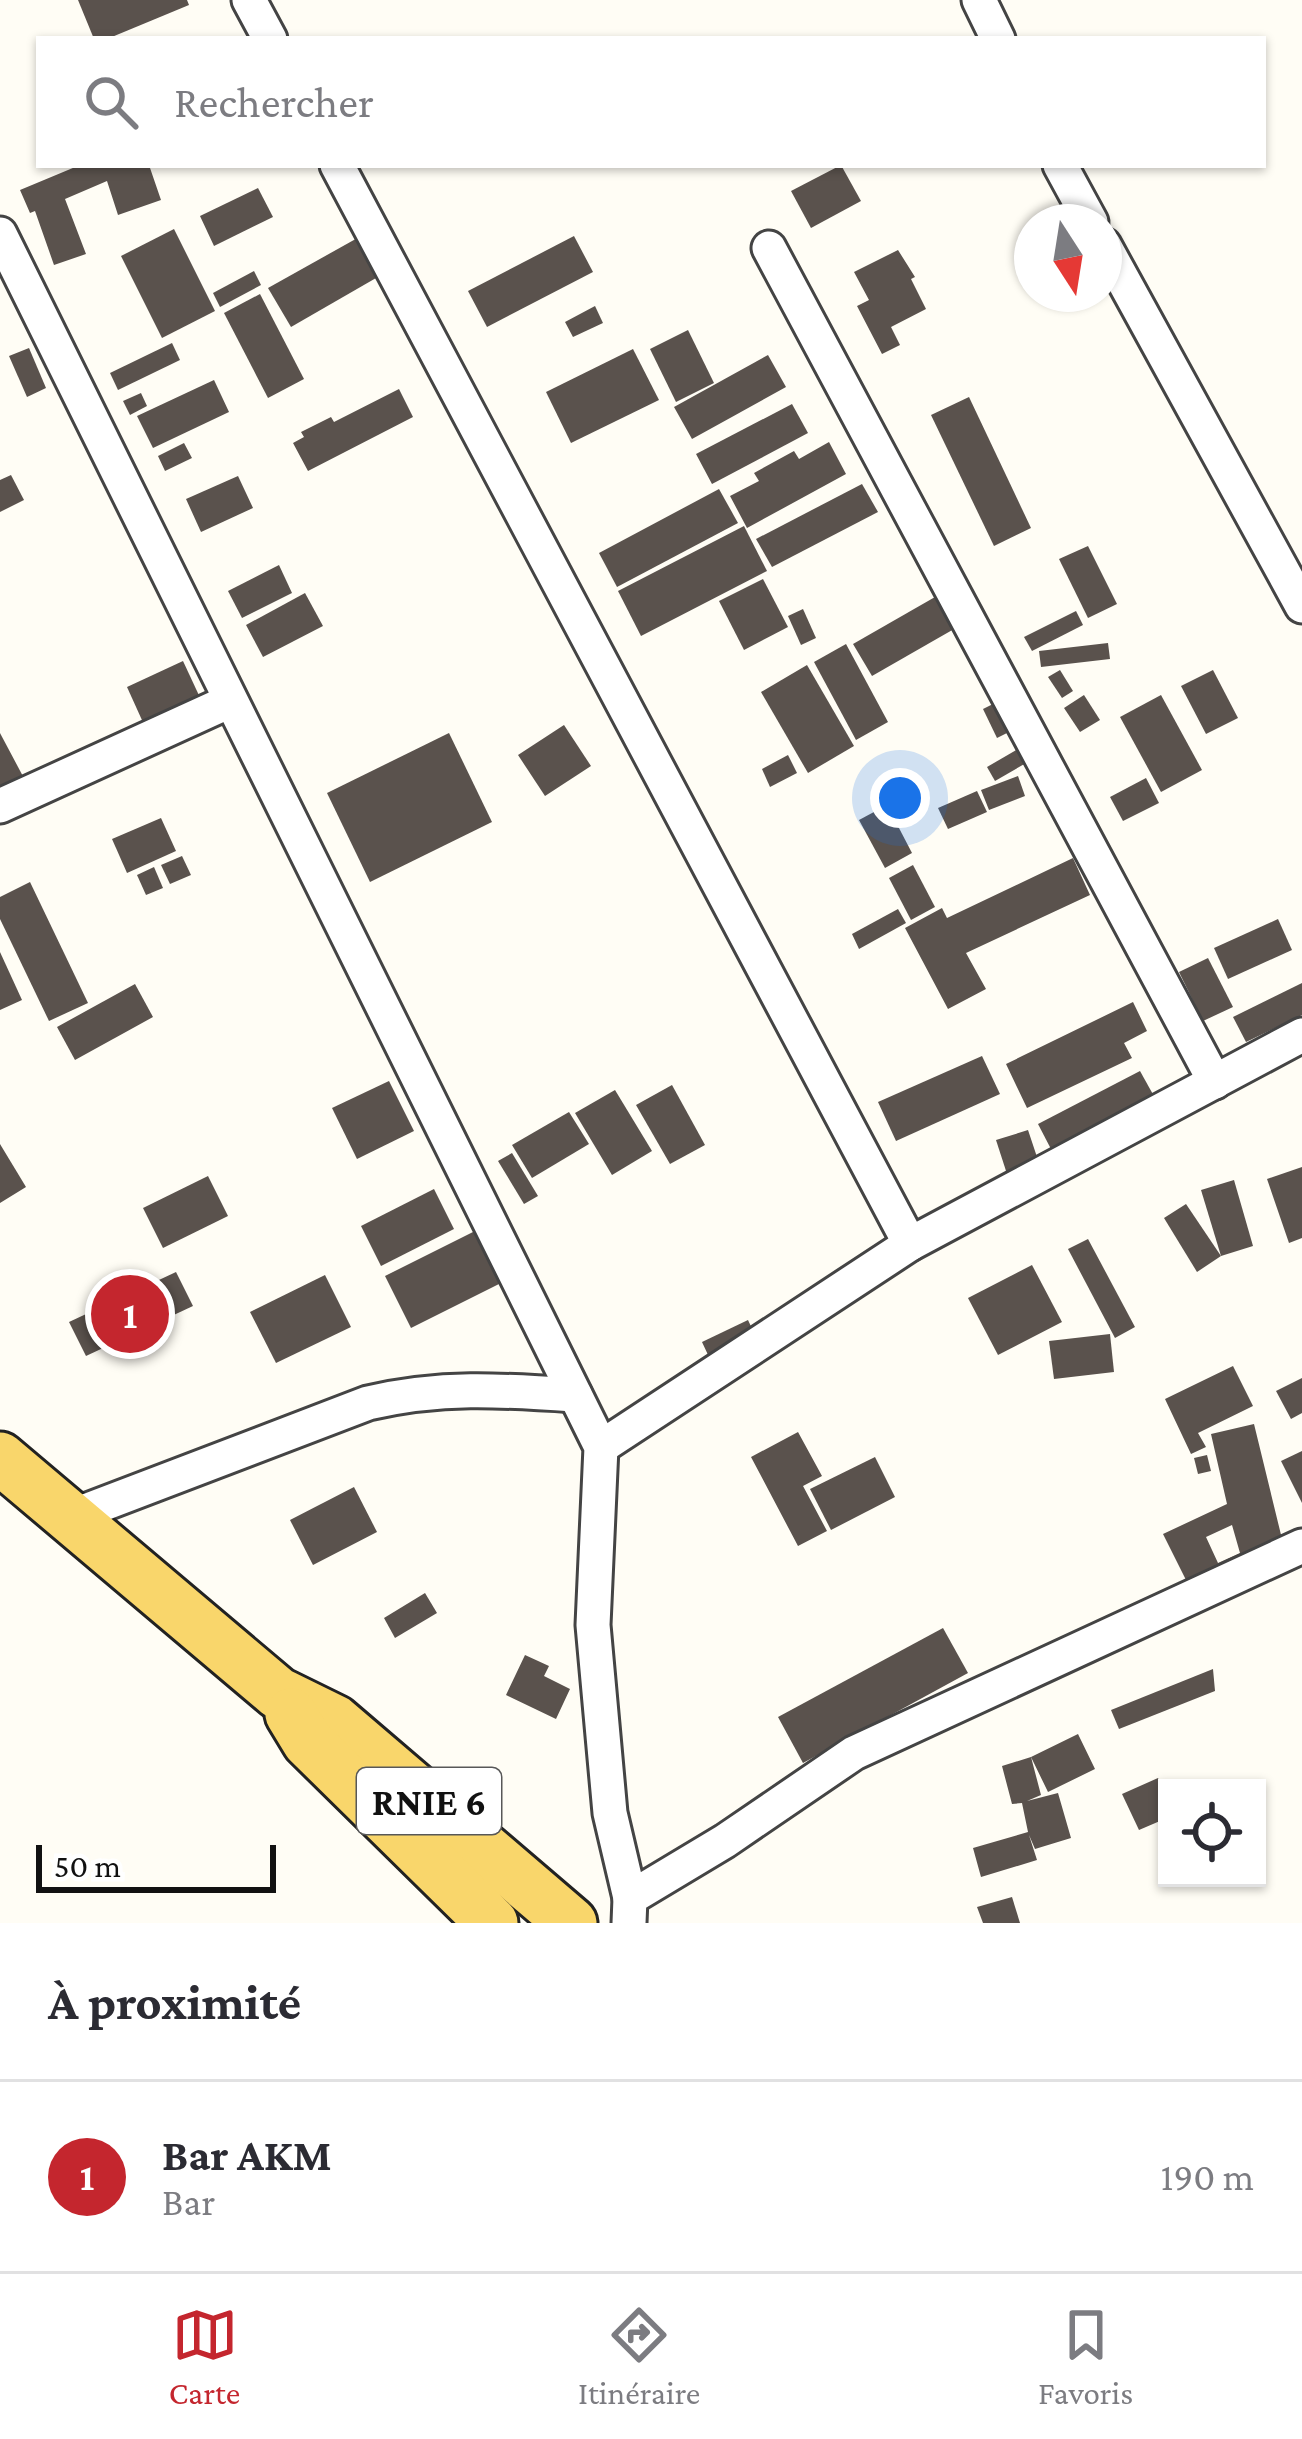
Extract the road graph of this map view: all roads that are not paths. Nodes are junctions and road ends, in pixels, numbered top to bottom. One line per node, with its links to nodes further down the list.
1 (249, 0): 3 (street)
2 (979, 0): 4 (street)
3 (268, 36)
4 (997, 36)
5 (339, 168): 16 (street)
6 (1062, 168): 7 (street)
7 (1081, 204)
8 (0, 234): 12 (street)
9 (770, 248): 15 (street)
10 (1122, 278): 11 (street)
11 (1302, 606)
12 (230, 700): 13 (street); 17 (street)
13 (0, 806)
14 (1302, 1035): 15 (street)
15 (1215, 1082): 16 (street)
16 (910, 1244): 18 (street)
17 (574, 1395): 18 (street); 20 (street)
18 (602, 1448): 23 (street)
19 (0, 1458): 20 (main road, RNIE 6)
20 (68, 1518): 22 (main road, RNIE 6)
21 (1302, 1546): 23 (street)
22 (278, 1693): 24 (main road, RNIE 6); 25 (main road, RNIE 6)
23 (629, 1911)
24 (492, 1923)
25 (571, 1923)

